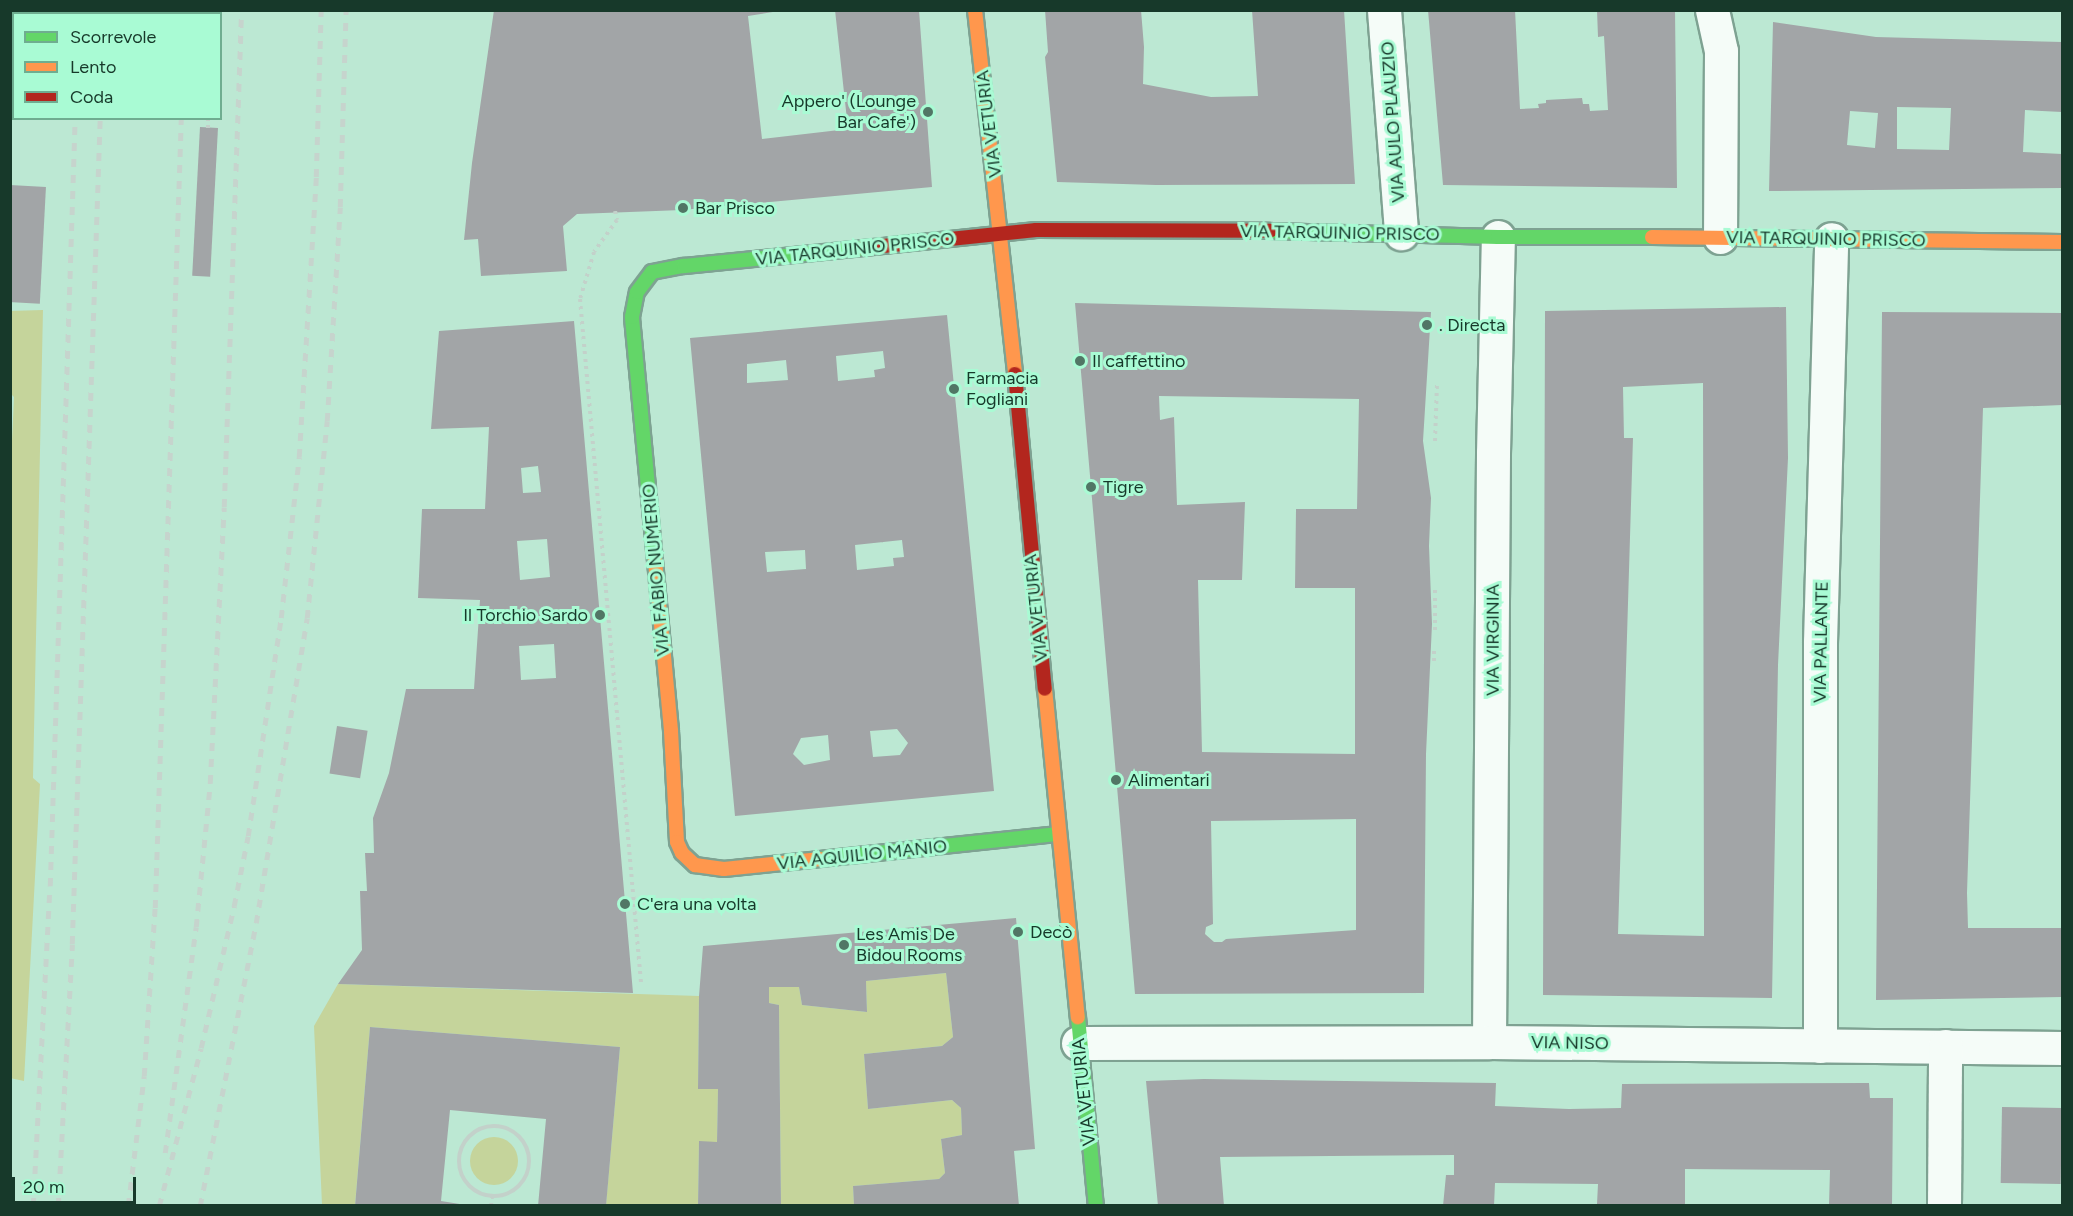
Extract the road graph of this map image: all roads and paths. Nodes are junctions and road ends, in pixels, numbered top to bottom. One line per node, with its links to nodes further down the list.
1 (975, 10): 8 (street, VIA VETURIA)
2 (1384, 10): 7 (street, VIA AULO PLAUZIO)
3 (1712, 10): 10 (street)
4 (208, 120): 5 (path)
5 (208, 128)
6 (615, 212): 22 (path)
7 (1401, 233): 8 (street, VIA TARQUINIO PRISCO); 9 (street, VIA TARQUINIO PRISCO)
8 (1001, 235): 13 (street, VIA TARQUINIO PRISCO); 20 (street, VIA VETURIA)
9 (1498, 237): 10 (street, VIA TARQUINIO PRISCO); 23 (street, VIA VIRGINIA)
10 (1720, 237): 11 (street, VIA TARQUINIO PRISCO)
11 (1831, 238): 12 (street, VIA TARQUINIO PRISCO); 25 (street, VIA PALLANTE)
12 (2062, 242)
13 (634, 298): 21 (street, VIA FABIO NUMERIO)
14 (1437, 385): 15 (path)
15 (1435, 441)
16 (1435, 590): 17 (path)
17 (1435, 630)
18 (1434, 646): 19 (path)
19 (1434, 661)
20 (1059, 834): 21 (street, VIA AQUILIO MANIO); 24 (street, VIA VETURIA)
21 (677, 842)
22 (641, 982)
23 (1489, 1042): 24 (street, VIA NISO); 25 (street, VIA NISO)
24 (1078, 1043): 30 (street, VIA VETURIA)
25 (1820, 1046): 26 (street, VIA NISO)
26 (1945, 1046): 27 (street, VIA NISO); 31 (street)
27 (2062, 1048)
28 (492, 1197): 28 (path); 29 (path)
29 (491, 1206)
30 (1096, 1206)
31 (1944, 1206)

